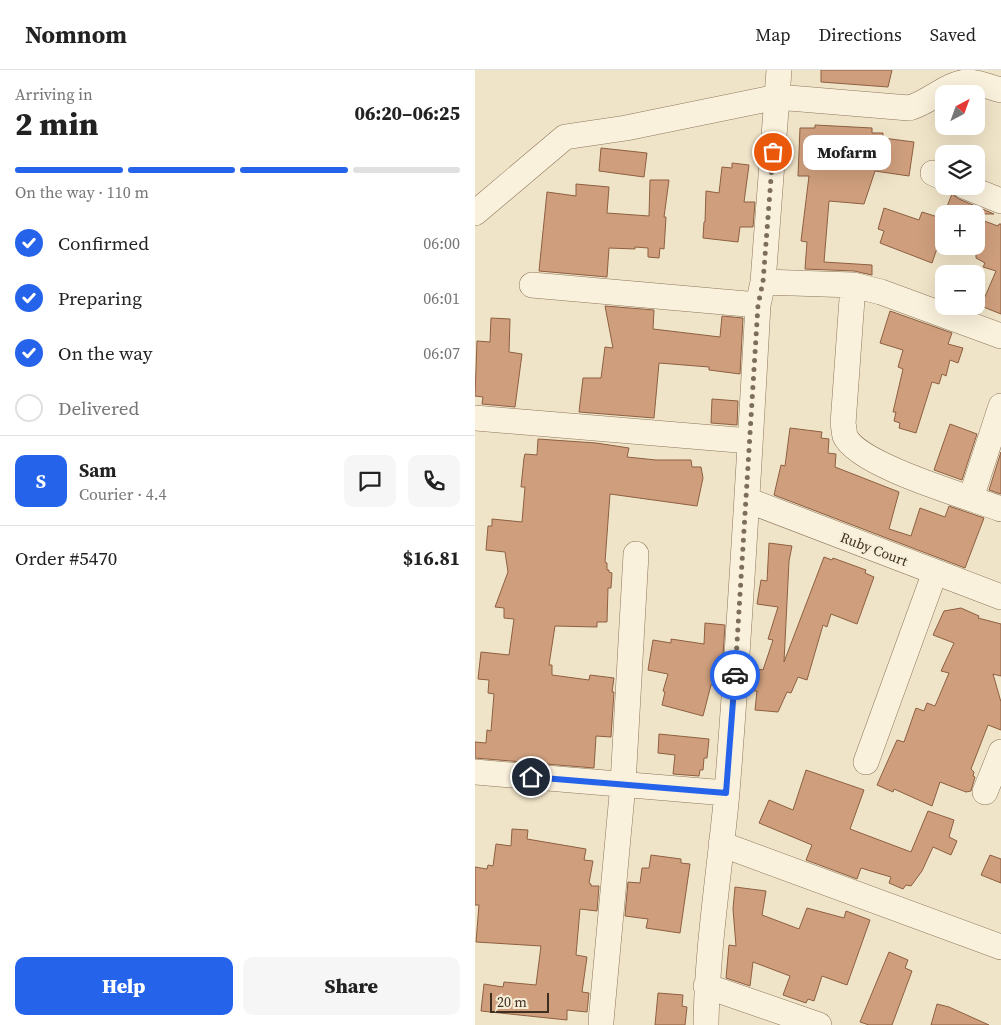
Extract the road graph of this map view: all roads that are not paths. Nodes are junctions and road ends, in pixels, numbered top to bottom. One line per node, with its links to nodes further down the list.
1 (779, 70): 3 (street)
2 (1001, 90): 3 (street)
3 (777, 97): 6 (street); 9 (street)
4 (985, 195): 5 (street)
5 (1001, 201)
6 (475, 213)
7 (532, 285): 9 (street)
8 (853, 286): 9 (street); 10 (street); 14 (street)
9 (760, 293): 13 (street)
10 (1001, 336)
11 (1001, 406): 14 (street)
12 (475, 418): 13 (street)
13 (750, 441): 15 (street)
14 (971, 498): 16 (street)
15 (747, 500): 18 (street, Ruby Court); 25 (street)
16 (1001, 509)
17 (636, 554): 23 (street)
18 (935, 572): 19 (street, Ruby Court); 21 (street)
19 (1001, 597)
20 (1001, 752): 24 (street)
21 (866, 762)
22 (475, 772): 23 (street)
23 (623, 784): 25 (street); 29 (street)
24 (985, 792)
25 (726, 793): 26 (street)
26 (721, 844): 27 (street); 28 (street)
27 (1001, 947)
28 (706, 986): 30 (street); 31 (street)
29 (601, 1021)
30 (706, 1025)
31 (819, 1025)

